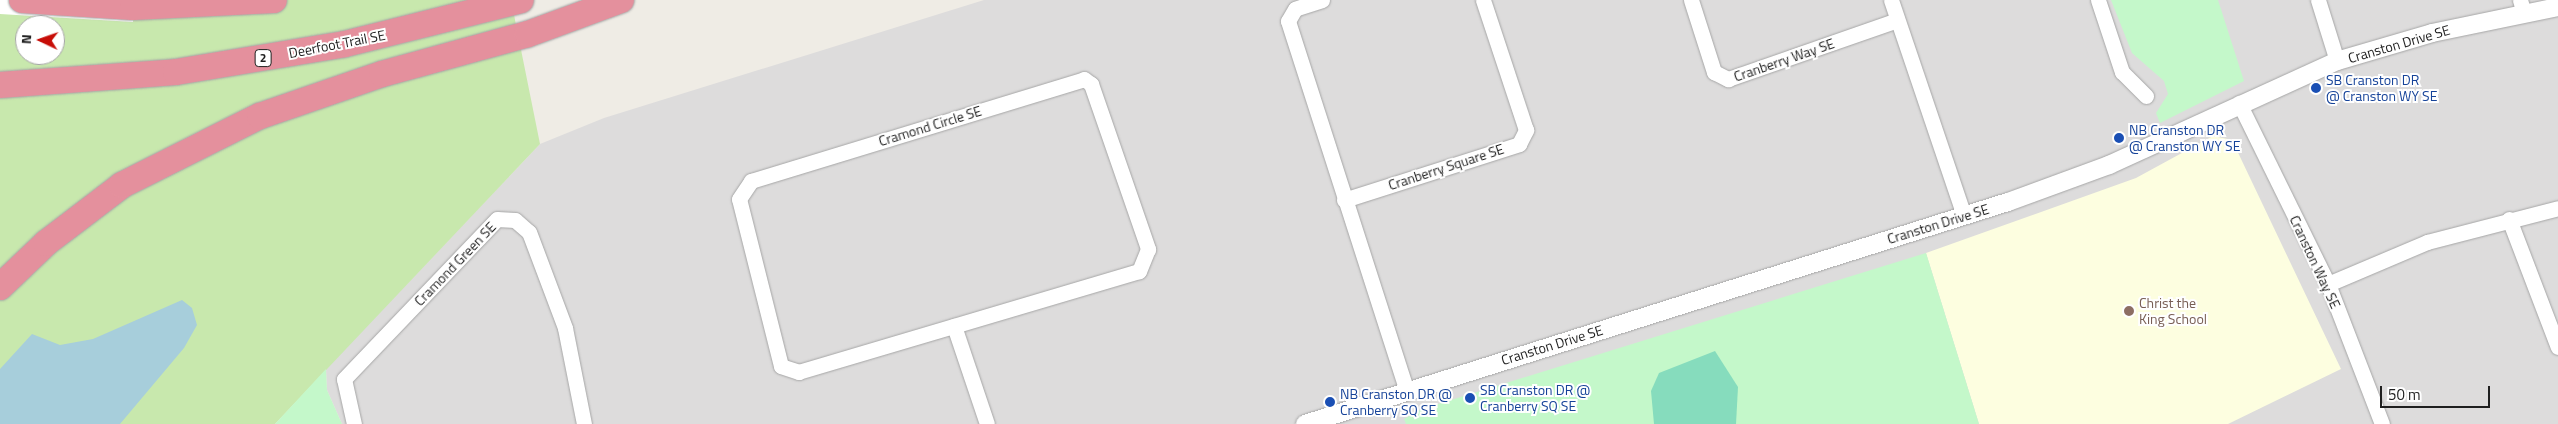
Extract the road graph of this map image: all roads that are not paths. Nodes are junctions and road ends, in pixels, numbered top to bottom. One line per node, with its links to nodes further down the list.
1 (22, 0): 2 (highway)
2 (274, 0)
3 (521, 0): 15 (highway, Deerfoot Trail SE / 2)
4 (621, 0): 23 (highway)
5 (1322, 0): 18 (street)
6 (1483, 0): 18 (street, Cranberry Square SE)
7 (1692, 0): 13 (street, Cranberry Way SE)
8 (1891, 0): 13 (street)
9 (2098, 0): 16 (street)
10 (2318, 0): 14 (street)
11 (2522, 6): 12 (street, Cranston Drive SE); 14 (street, Cranston Drive SE)
12 (2558, 7)
13 (1897, 20): 20 (street)
14 (2337, 61): 17 (street, Cranston Drive SE)
15 (0, 86)
16 (2146, 96)
17 (2239, 103): 20 (street, Cranston Drive SE); 22 (street, Cranston Way SE)
18 (1344, 200): 26 (street)
19 (2558, 208): 21 (street)
20 (1964, 216): 26 (street, Cranston Drive SE)
21 (2509, 219): 22 (street); 25 (street)
22 (2328, 284): 31 (street, Cranston Way SE)
23 (0, 287)
24 (954, 326): 24 (street, Cramond Circle SE); 29 (street)
25 (2558, 347)
26 (1406, 389): 30 (street, Cranston Drive SE)
27 (354, 424): 28 (street, Cramond Green SE)
28 (584, 424)
29 (987, 424)
30 (1308, 424)
31 (2382, 424)

